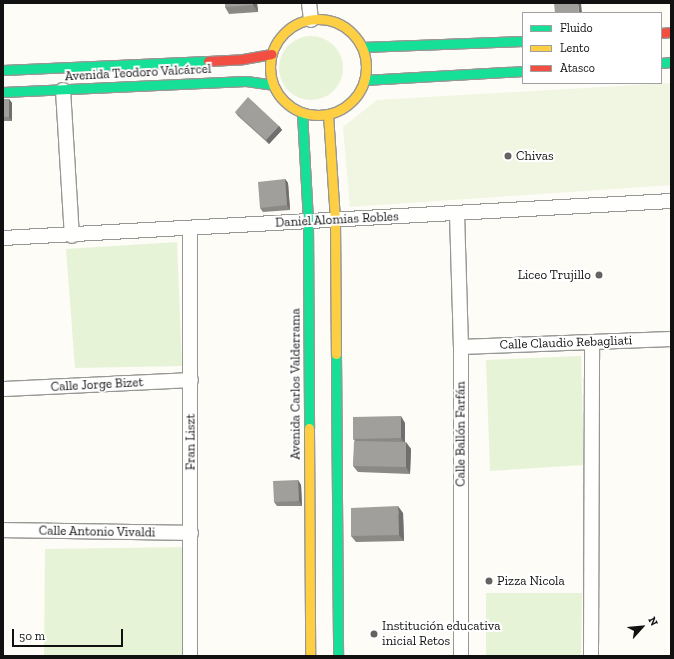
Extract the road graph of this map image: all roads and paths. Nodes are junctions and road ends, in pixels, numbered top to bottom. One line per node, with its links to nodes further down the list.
1 (310, 3): 2 (street)
2 (311, 20): 4 (street); 5 (street)
3 (522, 41): 4 (street)
4 (362, 47): 8 (street)
5 (272, 54): 6 (street, Avenida Teodoro Valcárcel); 9 (street)
6 (3, 70)
7 (522, 71): 8 (street)
8 (364, 80): 13 (street)
9 (273, 85): 10 (street, Avenida Teodoro Valcárcel); 12 (street)
10 (63, 90): 11 (street, Avenida Teodoro Valcárcel); 19 (street)
11 (3, 92)
12 (302, 113): 13 (street); 17 (street, Avenida Carlos Valderrama)
13 (328, 114): 16 (street)
14 (671, 200): 15 (street, Daniel Alomias Robles)
15 (457, 213): 16 (street, Daniel Alomias Robles); 23 (street, Calle Ballón Farfán)
16 (335, 220): 17 (street, Daniel Alomias Robles); 30 (street)
17 (308, 222): 18 (street, Daniel Alomias Robles); 29 (street, Avenida Carlos Valderrama)
18 (190, 229): 19 (street, Daniel Alomias Robles); 24 (street, Fran Liszt)
19 (72, 236): 20 (street, Daniel Alomias Robles)
20 (3, 238)
21 (671, 339): 22 (street, Calle Claudio Rebagliati)
22 (592, 342): 23 (street, Calle Claudio Rebagliati); 32 (street)
23 (461, 346): 31 (street, Calle Ballón Farfán)
24 (191, 380): 25 (street, Calle Jorge Bizet); 27 (street, Fran Liszt)
25 (3, 389)
26 (3, 530): 27 (street, Calle Antonio Vivaldi)
27 (191, 533): 28 (street, Fran Liszt)
28 (190, 656)
29 (310, 656)
30 (338, 656)
31 (461, 656)
32 (591, 656)

